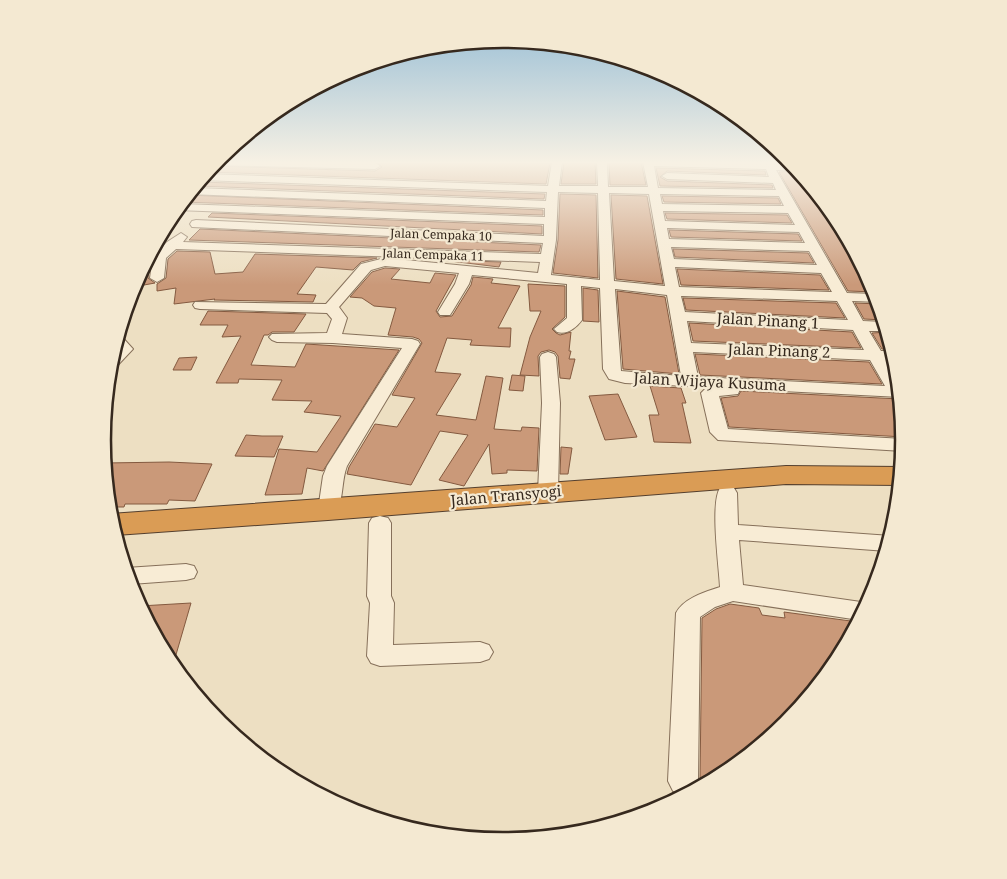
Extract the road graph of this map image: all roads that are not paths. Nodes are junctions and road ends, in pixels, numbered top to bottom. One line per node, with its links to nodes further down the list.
1 (218, 203): 10 (street)
2 (351, 203): 12 (street)
3 (502, 203): 7 (street)
4 (604, 203): 31 (street, Jalan Wijaya Kusuma)
5 (655, 203): 9 (street)
6 (788, 203): 11 (street)
7 (551, 205): 13 (street)
8 (189, 207): 10 (street)
9 (656, 207): 11 (street); 15 (street)
10 (213, 208): 12 (street); 14 (street)
11 (792, 210): 16 (street)
12 (344, 213): 13 (street); 17 (street)
13 (550, 221): 18 (street)
14 (196, 224): 17 (street, Jalan Cempaka 10); 20 (street)
15 (660, 224): 16 (street); 19 (street)
16 (803, 229): 21 (street)
17 (332, 231): 18 (street, Jalan Cempaka 10); 22 (street)
18 (550, 240): 24 (street)
19 (663, 243): 21 (street); 25 (street)
20 (171, 245): 22 (street, Jalan Cempaka 11); 28 (street)
21 (813, 247): 26 (street)
22 (319, 251): 23 (street, Jalan Cempaka 11)
23 (388, 258): 24 (street, Jalan Cempaka 11); 27 (street); 36 (street)
24 (547, 258): 29 (street)
25 (667, 263): 26 (street); 32 (street)
26 (826, 269): 33 (street)
27 (466, 272): 29 (street); 37 (street)
28 (157, 278)
29 (544, 278): 30 (street)
30 (574, 281): 31 (street); 41 (street)
31 (607, 286): 32 (street); 49 (street, Jalan Wijaya Kusuma)
32 (672, 291): 33 (street); 38 (street)
33 (842, 296): 34 (street); 39 (street)
34 (869, 298)
35 (200, 305): 36 (street)
36 (331, 309): 43 (street)
37 (445, 312)
38 (677, 316): 39 (street, Jalan Pinang 1); 44 (street)
39 (859, 326): 40 (street, Jalan Pinang 1); 45 (street)
40 (879, 327)
41 (562, 330)
42 (277, 337): 43 (street)
43 (333, 338): 57 (street)
44 (683, 347): 45 (street, Jalan Pinang 2); 49 (street)
45 (875, 355): 47 (street, Jalan Pinang 2); 48 (street)
46 (548, 356): 55 (street)
47 (886, 356)
48 (891, 381)
49 (691, 382): 50 (street, Jalan Wijaya Kusuma)
50 (893, 394)
51 (893, 394): 52 (street)
52 (896, 445)
53 (894, 476): 55 (highway, Jalan Transyogi)
54 (892, 491): 56 (highway, Jalan Transyogi)
55 (548, 492): 57 (highway, Jalan Transyogi)
56 (727, 494): 59 (highway, Jalan Transyogi); 60 (street)
57 (328, 510): 58 (highway, Jalan Transyogi)
58 (121, 523)
59 (380, 523): 61 (highway, Jalan Transyogi); 67 (street)
60 (729, 532): 62 (street); 65 (street)
61 (125, 541)
62 (882, 542)
63 (186, 572): 64 (street)
64 (136, 575)
65 (732, 592): 66 (street); 68 (street)
66 (856, 610)
67 (480, 652)
68 (683, 781)

